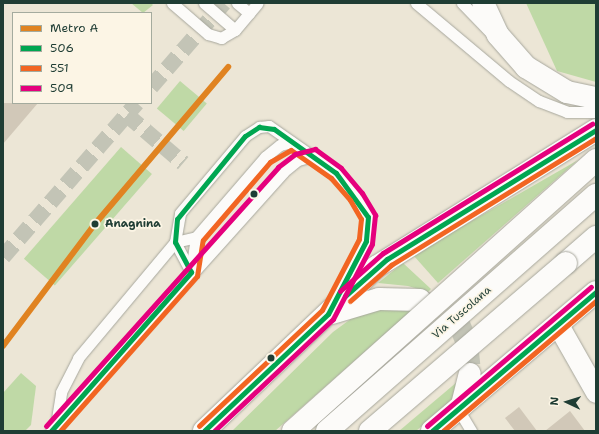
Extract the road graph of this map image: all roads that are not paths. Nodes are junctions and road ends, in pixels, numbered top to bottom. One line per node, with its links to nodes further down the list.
1 (172, 3): 9 (lane)
2 (204, 3): 9 (lane)
3 (237, 3): 8 (lane)
4 (258, 3): 8 (lane)
5 (416, 3): 12 (lane)
6 (462, 3): 10 (lane)
7 (483, 3): 10 (main road)
8 (249, 13): 9 (lane)
9 (235, 30)
10 (504, 44): 11 (main road)
11 (596, 98)
12 (596, 112)
13 (596, 130): 24 (main road)
14 (292, 142): 15 (lane); 18 (lane); 20 (lane)
15 (313, 156): 21 (lane); 24 (lane)
16 (596, 160): 31 (main road, bridge)
17 (596, 195): 32 (main road, Via Tuscolana, bridge)
18 (196, 237): 20 (lane); 21 (lane)
19 (596, 237): 33 (main road, bridge)
20 (175, 242): 21 (lane); 29 (lane)
21 (191, 272): 29 (lane)
22 (596, 292): 25 (main road)
23 (420, 300): 24 (main road)
24 (328, 314): 30 (main road)
25 (558, 325): 27 (street); 28 (main road)
26 (470, 374): 28 (main road)
27 (596, 392)
28 (460, 407): 34 (main road); 35 (lane)
29 (54, 428)
30 (204, 431)
31 (293, 431)
32 (327, 431)
33 (370, 431)
34 (432, 431)
35 (471, 431)

